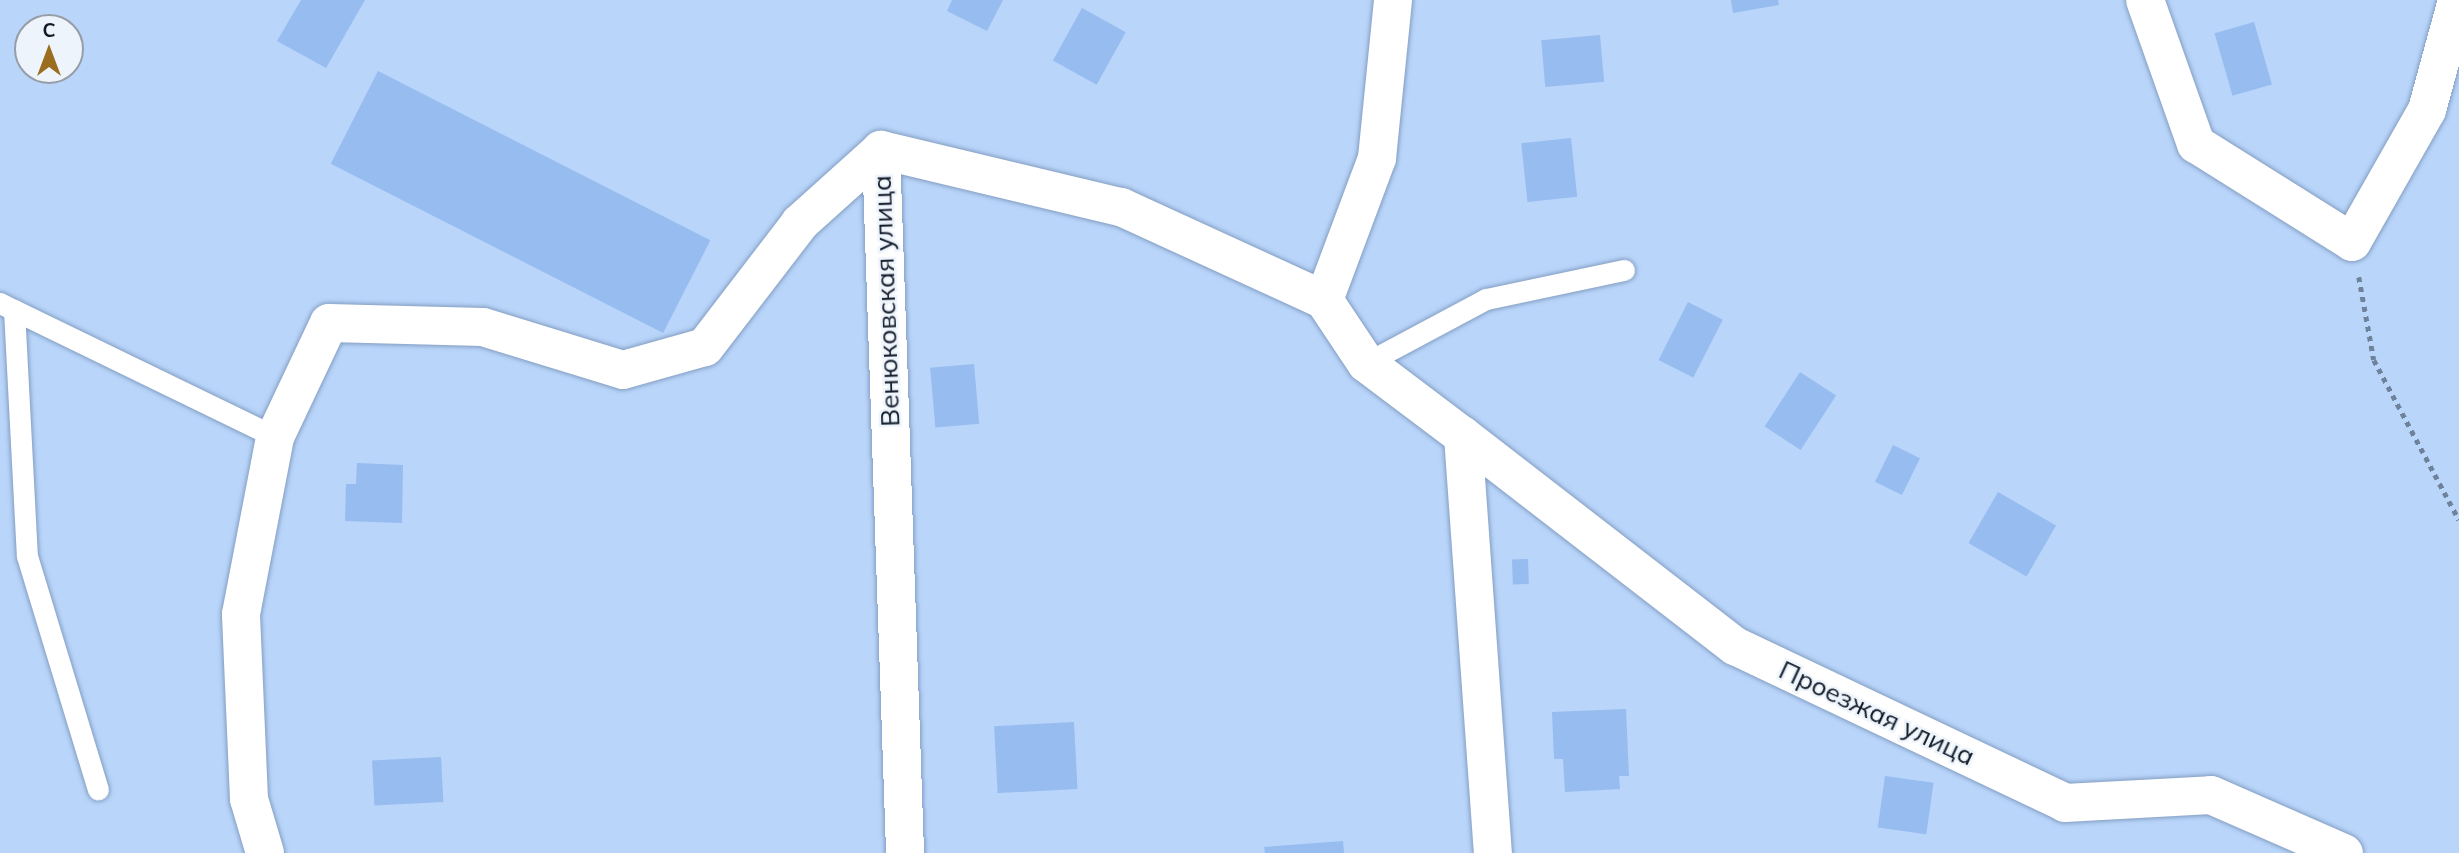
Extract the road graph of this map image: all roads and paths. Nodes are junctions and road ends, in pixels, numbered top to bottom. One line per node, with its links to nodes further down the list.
1 (1394, 0): 7 (street)
2 (2145, 0): 5 (street)
3 (2457, 0): 5 (street)
4 (881, 150): 7 (street); 11 (street, Венюковская улица); 15 (street, Венюковская улица)
5 (2352, 242): 12 (path)
6 (1624, 270): 9 (lane)
7 (1324, 300): 9 (street, Проезжая улица)
8 (7, 306): 11 (lane); 13 (lane)
9 (1366, 363): 10 (street, Проезжая улица)
10 (1463, 436): 16 (street); 17 (street, Проезжая улица)
11 (275, 437): 14 (street, Венюковская улица)
12 (2459, 520)
13 (98, 789)
14 (265, 853)
15 (905, 853)
16 (1493, 853)
17 (2344, 853)

